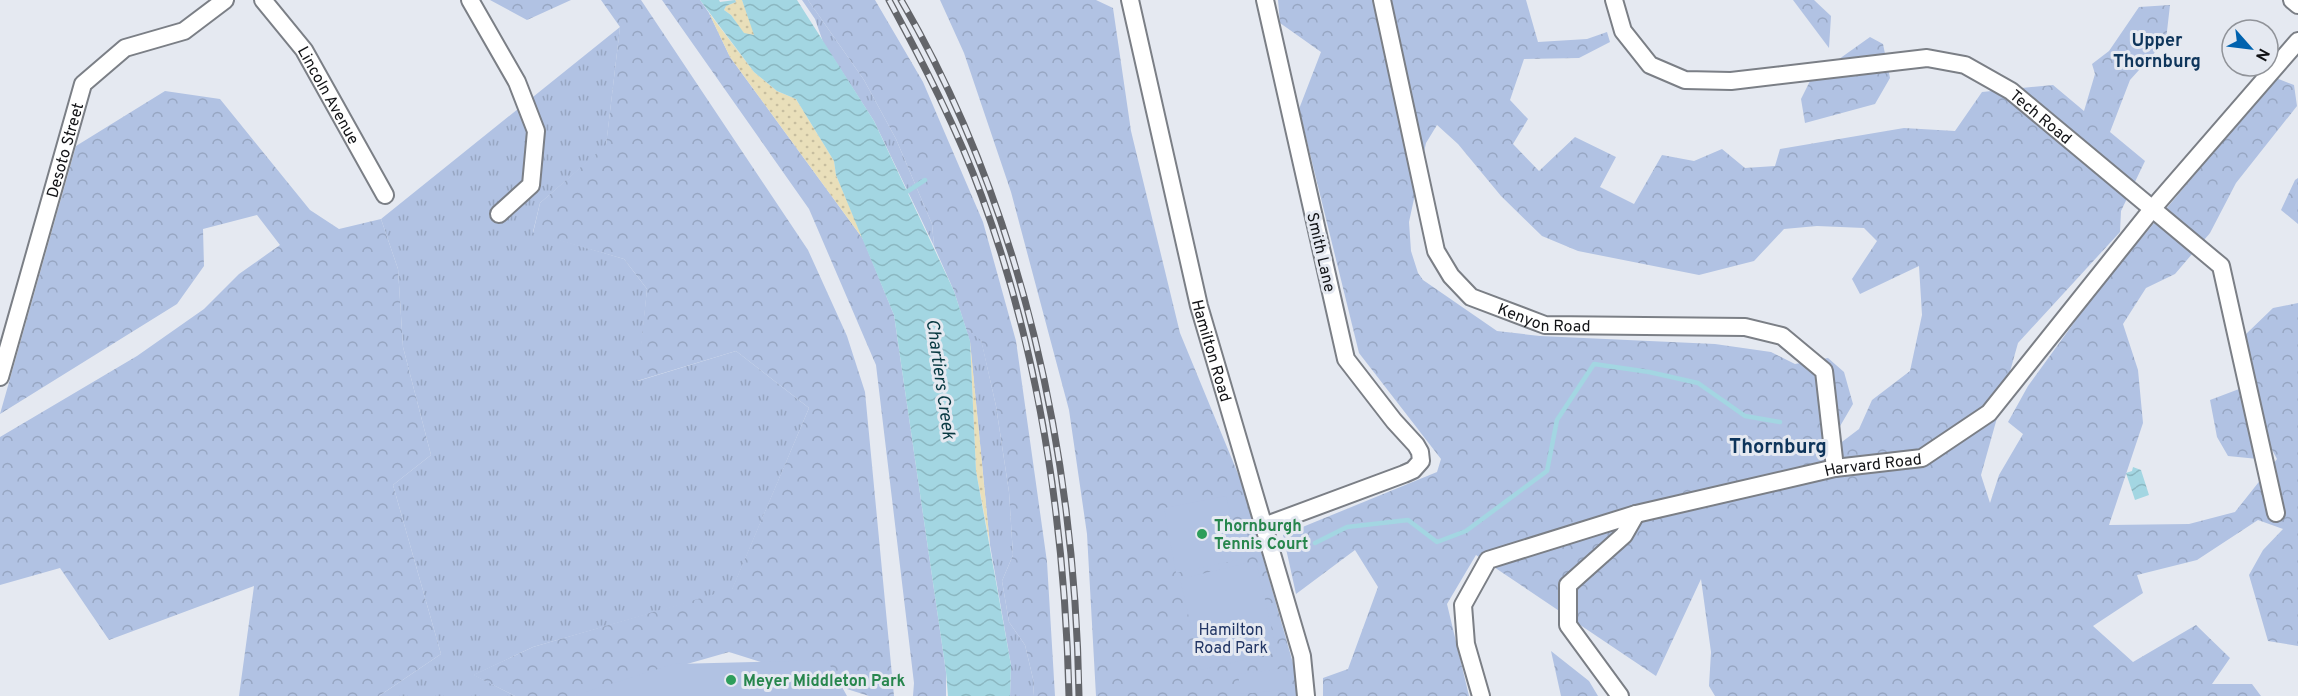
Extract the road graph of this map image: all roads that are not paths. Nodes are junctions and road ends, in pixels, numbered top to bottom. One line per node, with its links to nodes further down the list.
1 (225, 0): 14 (street, Desoto Street)
2 (263, 0): 11 (street, Lincoln Avenue)
3 (470, 0): 13 (street)
4 (1130, 0): 18 (street, Hamilton Road)
5 (1265, 0): 18 (street, Smith Lane)
6 (1382, 0): 15 (street, Kenyon Road)
7 (1614, 0): 12 (street, Tech Road)
8 (2292, 0): 9 (street)
9 (2298, 5)
10 (2298, 40): 12 (street, Harvard Road)
11 (385, 195)
12 (2153, 208): 15 (street, Harvard Road); 17 (street, Tech Road)
13 (500, 214)
14 (0, 377)
15 (1835, 468): 16 (street, Harvard Road)
16 (1636, 513): 20 (street, Harvard Road); 21 (street)
17 (2276, 513)
18 (1264, 526): 19 (street, Hamilton Road)
19 (1306, 696)
20 (1480, 696)
21 (1620, 696)

